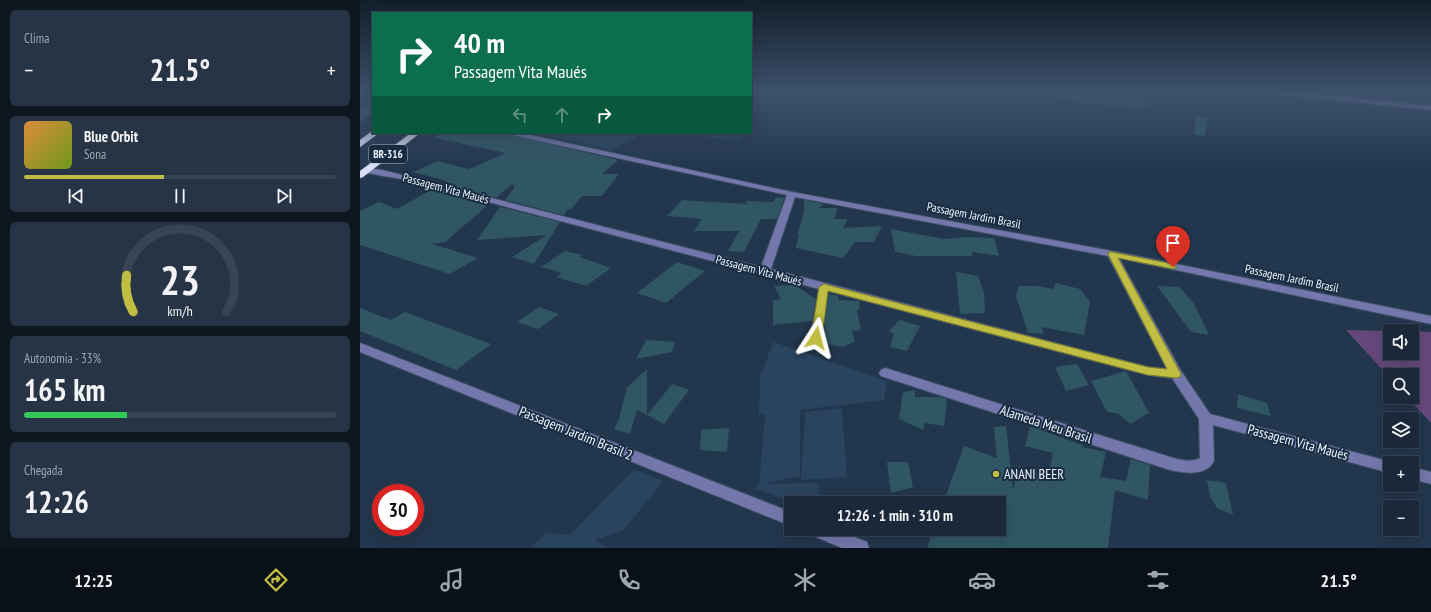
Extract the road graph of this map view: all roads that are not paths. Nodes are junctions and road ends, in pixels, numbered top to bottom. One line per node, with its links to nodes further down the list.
1 (374, 134): 4 (highway, BR-316)
2 (415, 134): 5 (highway, BR-316)
3 (517, 134): 6 (street, Passagem Jardim Brasil)
4 (360, 144)
5 (363, 173): 8 (street, Passagem Vita Maués)
6 (792, 194): 7 (street, Passagem Jardim Brasil); 8 (street)
7 (1112, 254): 10 (street, Passagem Jardim Brasil); 14 (street)
8 (765, 271): 9 (street, Passagem Vita Maués)
9 (824, 287): 11 (street); 14 (street, Passagem Vita Maués)
10 (1431, 320)
11 (816, 338)
12 (360, 347): 19 (street, Passagem Jardim Brasil 2)
13 (885, 373): 15 (street, Alameda Meu Brasil)
14 (1176, 374): 15 (street)
15 (1206, 418): 16 (street, Passagem Vita Maués)
16 (1383, 465)
17 (1419, 475): 18 (street)
18 (1431, 478)
19 (784, 516)
20 (832, 536): 21 (street)
21 (861, 548)

